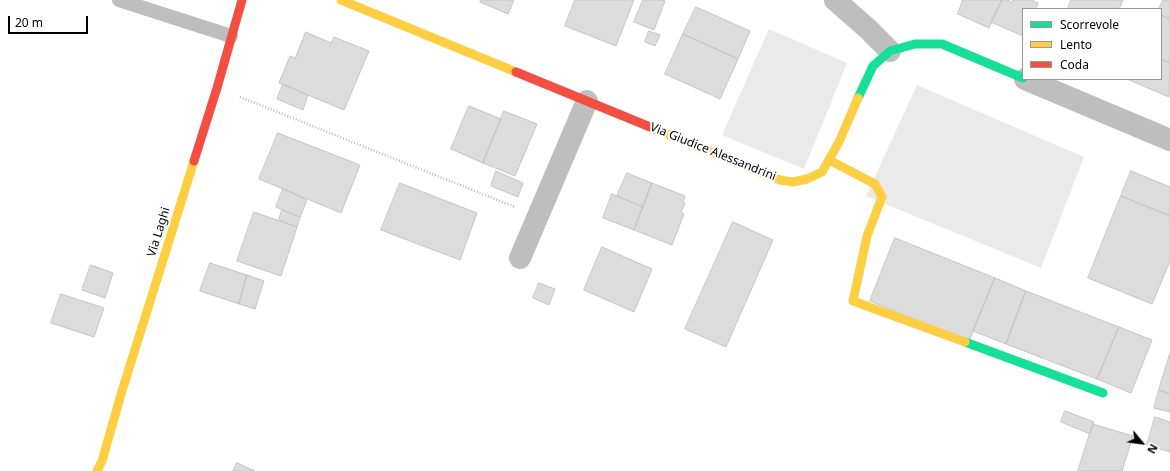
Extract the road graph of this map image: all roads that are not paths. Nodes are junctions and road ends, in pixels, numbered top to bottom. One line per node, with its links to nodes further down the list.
1 (118, 0): 5 (lane)
2 (242, 0): 5 (street, Via Laghi)
3 (342, 0): 9 (street, Via Giudice Alessandrini)
4 (835, 0): 6 (street)
5 (231, 36): 14 (street, Via Laghi)
6 (890, 51): 7 (street); 11 (street, Via Giudice Alessandrini)
7 (1022, 78)
8 (1026, 80): 10 (street)
9 (587, 101): 11 (street, Via Giudice Alessandrini); 12 (street)
10 (1170, 140)
11 (829, 160): 13 (street)
12 (520, 258)
13 (1103, 393)
14 (97, 471)

